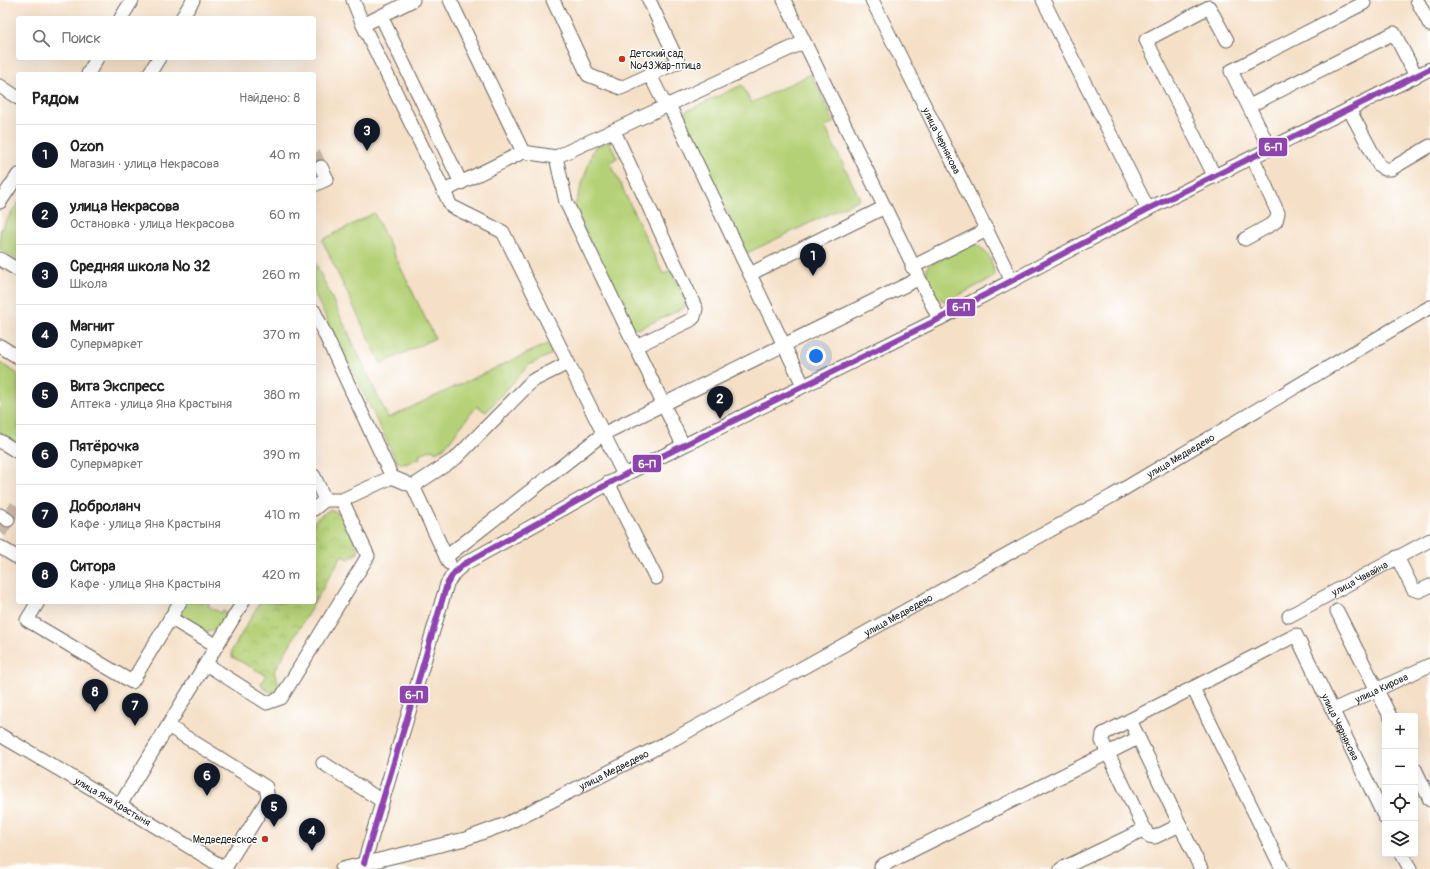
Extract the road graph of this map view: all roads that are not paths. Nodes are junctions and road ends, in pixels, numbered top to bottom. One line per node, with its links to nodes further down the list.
1 (132, 0): 13 (street)
2 (193, 0): 14 (street)
3 (353, 0): 16 (street)
4 (413, 0): 15 (street)
5 (450, 0): 35 (street)
6 (553, 0): 25 (street)
7 (649, 0): 25 (street)
8 (784, 0): 19 (street)
9 (872, 0): 47 (street, улица Чернякова)
10 (1043, 0): 46 (street)
11 (1417, 0): 17 (street)
12 (1364, 4): 30 (street)
13 (122, 16)
14 (183, 16)
15 (380, 16): 16 (street); 41 (street)
16 (363, 25): 43 (street)
17 (1430, 25)
18 (1227, 40): 39 (street)
19 (804, 42): 29 (street); 45 (street)
20 (96, 60): 23 (street)
21 (158, 60): 24 (street)
22 (1430, 69): 26 (street)
23 (89, 72)
24 (150, 72)
25 (650, 75): 29 (street)
26 (1416, 76): 30 (street); 31 (street)
27 (0, 86): 28 (street)
28 (16, 97)
29 (668, 106): 32 (street); 52 (street)
30 (1249, 106): 34 (street)
31 (1349, 109): 33 (street); 34 (street)
32 (614, 131): 36 (street); 60 (street)
33 (1430, 146)
34 (1270, 148): 37 (street)
35 (523, 152): 36 (street); 41 (street)
36 (556, 157): 60 (street)
37 (1252, 158): 39 (street); 48 (street)
38 (321, 167): 42 (street)
39 (1215, 177): 46 (street)
40 (16, 178): 44 (street)
41 (461, 183): 43 (street)
42 (316, 184)
43 (444, 191): 62 (street)
44 (0, 202)
45 (883, 208): 50 (street); 52 (street)
46 (1148, 209): 54 (street)
47 (987, 230): 50 (street); 54 (street, улица Чернякова)
48 (1245, 239)
49 (0, 259): 51 (street)
50 (912, 267): 53 (street)
51 (16, 269)
52 (750, 274): 58 (street)
53 (918, 279): 57 (street); 58 (street)
54 (1012, 281): 57 (street)
55 (1430, 307): 112 (street, улица Медведево)
56 (316, 315): 70 (street)
57 (938, 319): 63 (street)
58 (784, 345): 63 (street); 64 (street)
59 (0, 346): 61 (street)
60 (636, 346): 64 (street)
61 (16, 356)
62 (568, 362): 65 (street); 73 (street)
63 (803, 385): 67 (street)
64 (664, 404): 65 (street); 67 (street)
65 (603, 434): 69 (street); 80 (street)
66 (0, 441): 68 (street)
67 (683, 445): 69 (street)
68 (16, 451)
69 (624, 475): 72 (street)
70 (392, 477): 73 (street); 75 (street)
71 (316, 480): 74 (street)
72 (608, 483): 82 (street); 83 (street)
73 (413, 486): 80 (street)
74 (325, 500): 75 (street); 76 (street)
75 (342, 500): 92 (street)
76 (316, 507)
77 (1430, 540): 81 (street, улица Чавайна)
78 (0, 547): 79 (street)
79 (16, 557)
80 (446, 557): 82 (street)
81 (1397, 557): 84 (street); 89 (street, улица Чавайна)
82 (454, 573): 106 (street)
83 (656, 578)
84 (1430, 586)
85 (37, 604): 90 (street)
86 (179, 604): 90 (street)
87 (242, 604): 91 (street)
88 (1337, 611): 95 (street)
89 (1289, 616)
90 (170, 618): 91 (street)
91 (217, 646): 92 (street)
92 (206, 664): 99 (street)
93 (1430, 665): 95 (street, улица Кирова)
94 (1193, 688): 96 (street, улица Чернякова); 98 (street); 118 (street)
95 (1377, 690): 96 (street, улица Кирова); 97 (street)
96 (1333, 710): 108 (street, улица Чернякова)
97 (1388, 713)
98 (1130, 720): 101 (street); 102 (street)
99 (168, 726): 107 (street); 114 (street)
100 (0, 735): 107 (street, улица Яна Крастыня)
101 (1138, 738): 102 (street); 109 (street)
102 (1108, 753): 110 (street); 113 (street)
103 (323, 763): 106 (street)
104 (1418, 775): 105 (street)
105 (1430, 800)
106 (382, 801): 112 (street)
107 (120, 805): 114 (street, улица Яна Крастыня)
108 (1382, 812)
109 (1180, 825): 110 (street); 117 (street)
110 (1145, 829): 116 (street)
111 (1404, 857): 119 (street)
112 (364, 863): 115 (street, улица Медведево)
113 (881, 866)
114 (225, 868)
115 (342, 869)
116 (1061, 869)
117 (1201, 869)
118 (1282, 869)
119 (1410, 869)

